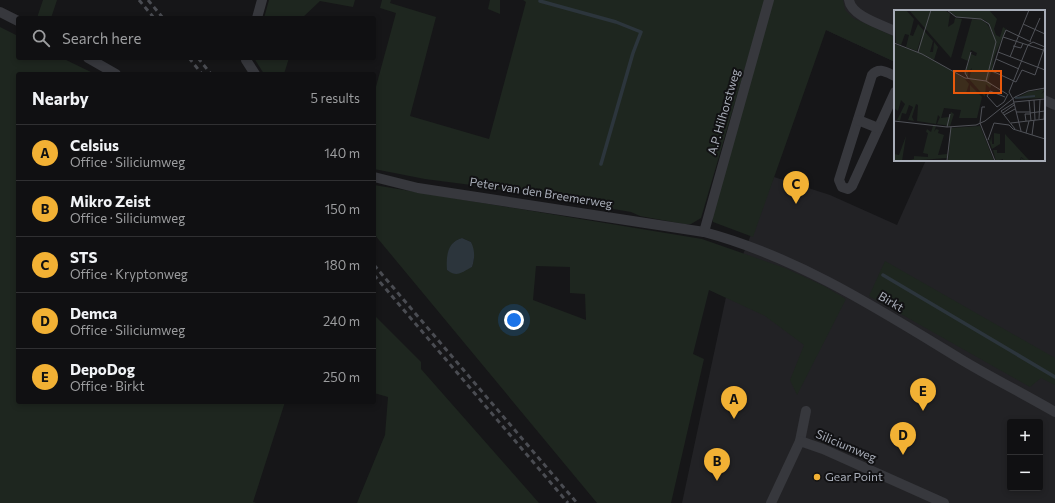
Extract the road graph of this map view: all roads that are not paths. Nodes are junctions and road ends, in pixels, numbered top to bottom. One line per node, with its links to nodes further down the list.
1 (262, 0): 5 (street)
2 (769, 0): 19 (street, A.P. Hilhorstweg)
3 (850, 2): 7 (street)
4 (0, 12): 6 (street)
5 (258, 16)
6 (16, 20)
7 (894, 31)
8 (92, 60): 10 (street)
9 (246, 60): 11 (street)
10 (112, 72)
11 (254, 72)
12 (894, 72): 16 (street)
13 (894, 94): 17 (street)
14 (1045, 100): 15 (street)
15 (1055, 105)
16 (858, 120): 17 (street); 17 (street)
17 (878, 128)
18 (376, 178): 19 (street, Peter van den Breemerweg)
19 (704, 232): 21 (street, Birkt)
20 (806, 411): 22 (street)
21 (1055, 412)
22 (800, 441): 23 (street, Siliciumweg); 24 (street, Siliciumweg)
23 (771, 503)
24 (944, 503)

